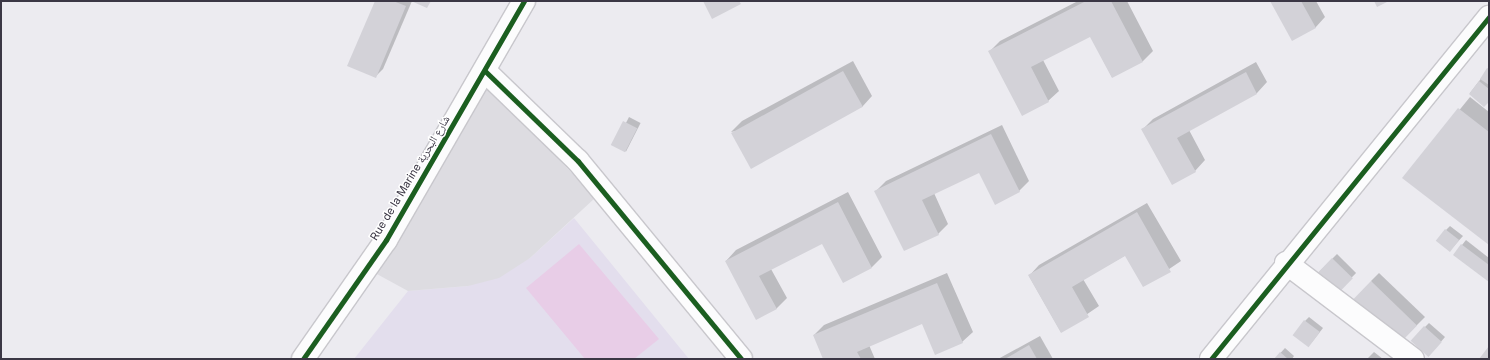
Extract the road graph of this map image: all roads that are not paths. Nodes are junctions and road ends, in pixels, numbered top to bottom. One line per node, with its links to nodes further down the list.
1 (524, 1): 3 (street, Rue de la Marine شارع البحرية)
2 (1489, 17): 4 (street)
3 (485, 71): 5 (street, Rue de la Marine شارع البحرية); 6 (street)
4 (1286, 264): 7 (street); 8 (street)
5 (303, 359)
6 (741, 359)
7 (1211, 359)
8 (1413, 359)

